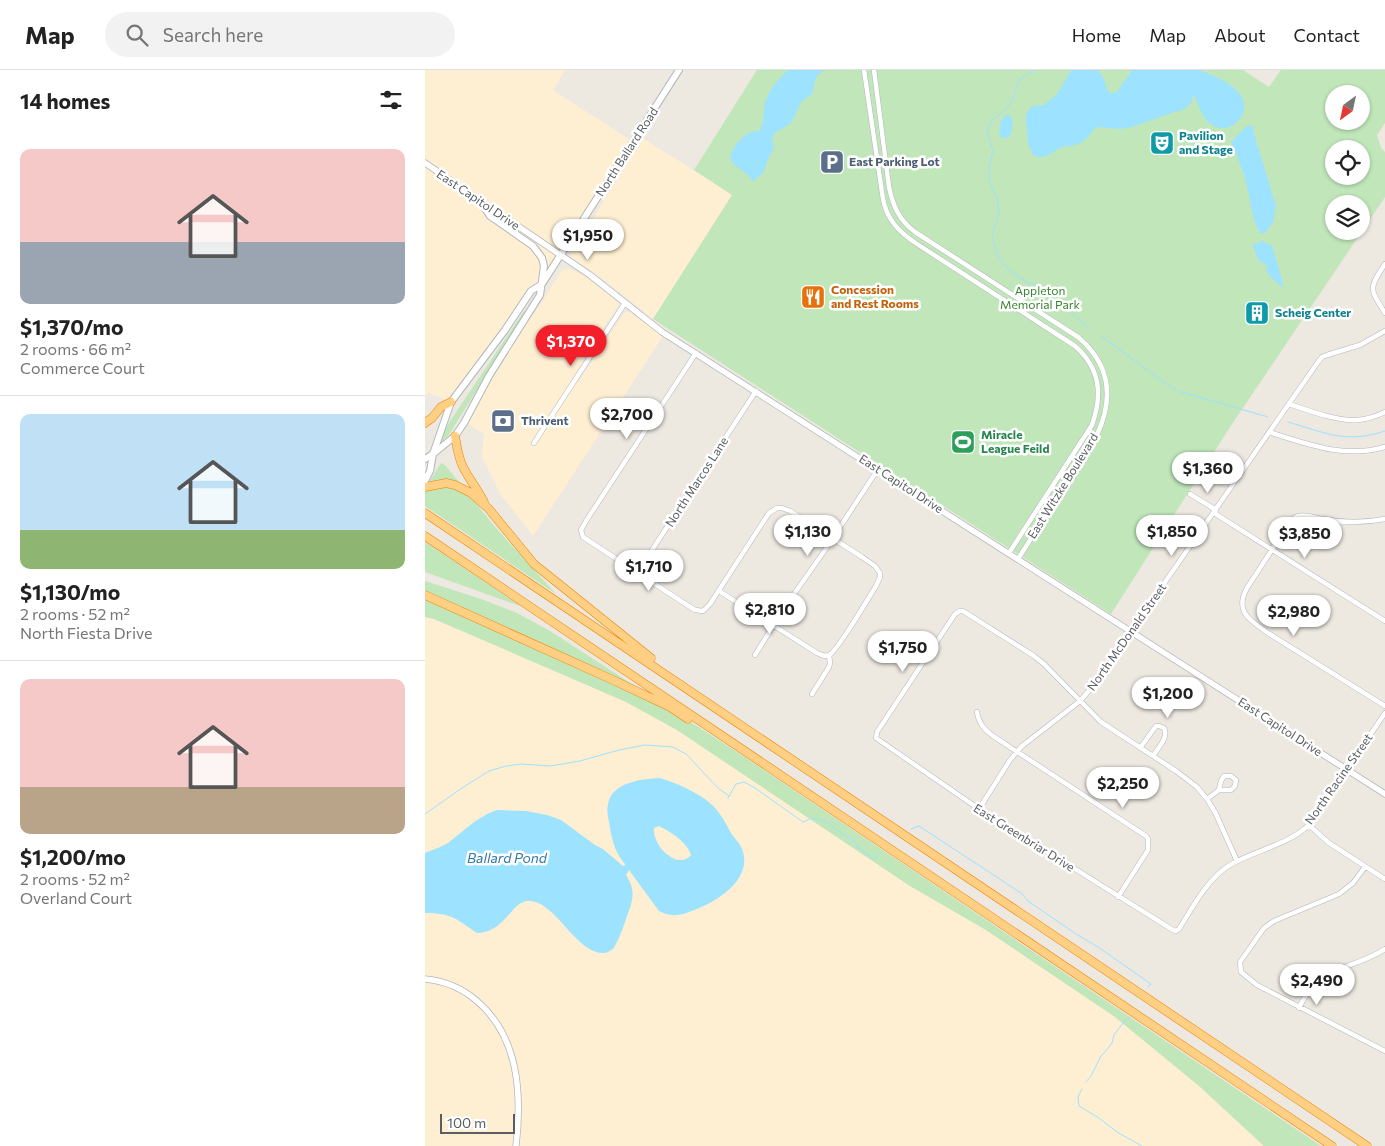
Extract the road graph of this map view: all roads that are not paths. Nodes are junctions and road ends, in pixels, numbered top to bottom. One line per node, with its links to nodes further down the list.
1 (679, 70): 6 (main road, North Ballard Road)
2 (864, 70): 35 (street, East Witzke Boulevard)
3 (873, 70): 36 (street, East Witzke Boulevard)
4 (425, 163): 5 (street, East Capitol Drive)
5 (481, 202): 6 (street, East Capitol Drive); 8 (main road)
6 (560, 256): 8 (main road, North Ballard Road); 9 (street, East Capitol Drive)
7 (1385, 264): 10 (street)
8 (542, 284): 14 (main road, North Ballard Road); 19 (main road, North Ballard Road)
9 (625, 303): 12 (street, East Capitol Drive); 20 (street)
10 (1385, 313)
11 (1385, 331): 15 (street, North McDonald Street)
12 (696, 353): 13 (street, East Capitol Drive); 37 (street)
13 (756, 391): 24 (street, East Capitol Drive); 37 (street, North Marcos Lane)
14 (451, 402): 17 (highway); 22 (main road, North Ballard Road)
15 (1289, 404): 16 (street); 18 (street, North McDonald Street)
16 (1385, 412)
17 (425, 423)
18 (1269, 432): 21 (street); 29 (street, North McDonald Street)
19 (455, 436): 22 (main road, North Ballard Road); 28 (highway)
20 (534, 443)
21 (1385, 447)
22 (433, 454): 23 (main road, North Ballard Road); 25 (main road, North Ballard Road)
23 (425, 459)
24 (878, 469): 33 (street); 35 (street, East Capitol Drive)
25 (425, 481)
26 (425, 488): 28 (highway)
27 (1190, 494): 29 (street)
28 (488, 508): 45 (highway)
29 (1215, 511): 34 (street); 42 (street, North McDonald Street)
30 (425, 512): 45 (highway)
31 (1385, 519): 34 (street)
32 (425, 536): 51 (highway)
33 (833, 538): 38 (street); 41 (street); 44 (street)
34 (1272, 549): 40 (street); 48 (street)
35 (1009, 554): 36 (street, East Capitol Drive)
36 (1017, 559): 42 (street, East Capitol Drive)
37 (637, 573): 38 (street)
38 (719, 591): 41 (street)
39 (425, 595): 51 (highway)
40 (1385, 621)
41 (773, 626): 43 (street); 44 (street)
42 (1131, 631): 47 (street, North McDonald Street); 55 (street, East Capitol Drive)
43 (755, 655)
44 (829, 656): 46 (street)
45 (685, 687): 73 (highway)
46 (812, 694)
47 (1080, 701): 52 (street); 53 (street, North McDonald Street); 59 (street, East Greenbriar Drive)
48 (1385, 706)
49 (977, 712): 53 (street)
50 (1385, 713): 55 (street, North Racine Street)
51 (726, 738): 72 (highway)
52 (1140, 748): 54 (street); 54 (street)
53 (1017, 752): 59 (street, North McDonald Street); 64 (street)
54 (1153, 756): 58 (street)
55 (1347, 770): 57 (street, East Capitol Drive); 60 (street, North Racine Street)
56 (1219, 790): 58 (street)
57 (1385, 794)
58 (1207, 798): 61 (street)
59 (979, 810): 64 (street, East Greenbriar Drive)
60 (1309, 825): 61 (street, North Racine Street); 62 (street)
61 (1237, 861): 65 (street, North Racine Street)
62 (1365, 866): 63 (street); 69 (street)
63 (1385, 879)
64 (1118, 897): 65 (street, East Greenbriar Drive)
65 (1175, 931)
66 (1383, 950): 67 (street); 69 (street)
67 (1385, 957)
68 (425, 979): 71 (street)
69 (1299, 1008): 70 (street)
70 (1385, 1051)
71 (516, 1146)
72 (1332, 1146)
73 (1367, 1146)

